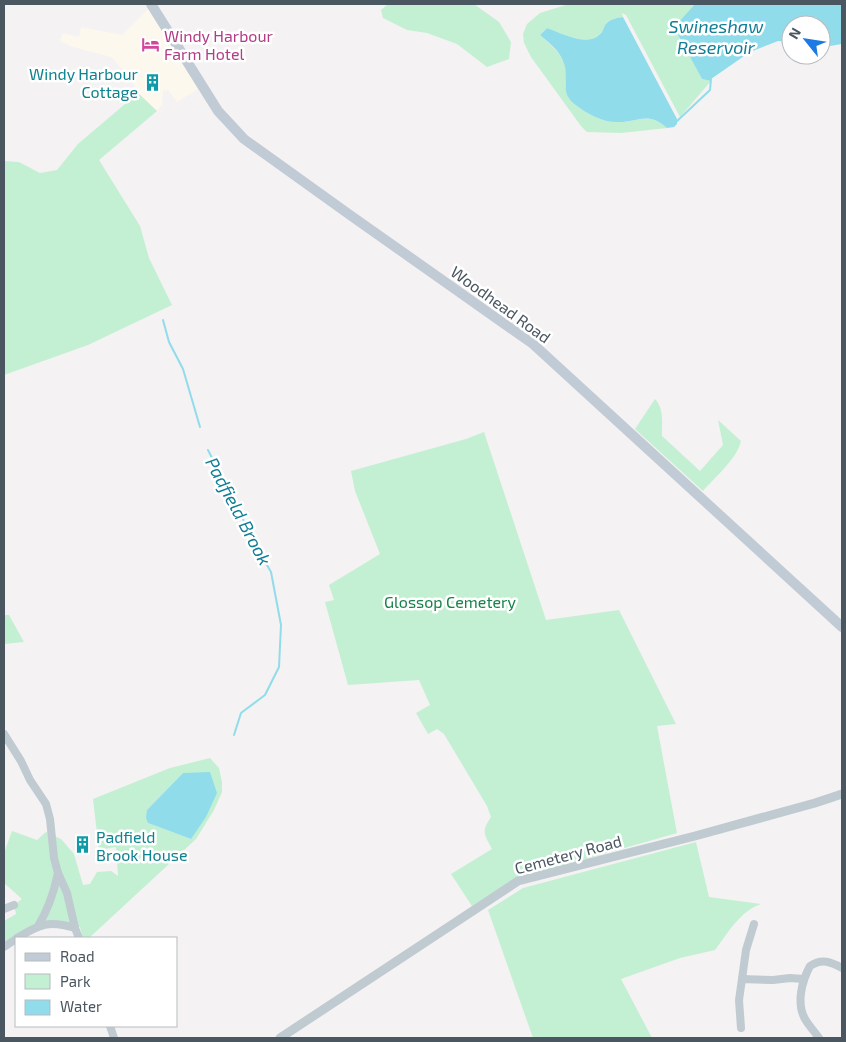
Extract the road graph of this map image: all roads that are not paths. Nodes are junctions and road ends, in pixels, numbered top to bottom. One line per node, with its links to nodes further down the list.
1 (151, 4): 2 (main road, Woodhead Road)
2 (842, 628)
3 (4, 734): 5 (street)
4 (842, 794): 19 (street, Cemetery Road)
5 (58, 873): 9 (street); 10 (street)
6 (14, 905): 7 (street)
7 (4, 910)
8 (754, 924): 16 (street)
9 (38, 926): 10 (street); 11 (street)
10 (75, 928): 12 (street)
11 (20, 937)
12 (79, 937)
13 (15, 940): 14 (street)
14 (4, 947)
15 (842, 968): 17 (street)
16 (742, 979): 17 (street); 18 (street)
17 (804, 979): 20 (street)
18 (741, 1028)
19 (280, 1038)
20 (819, 1038)

